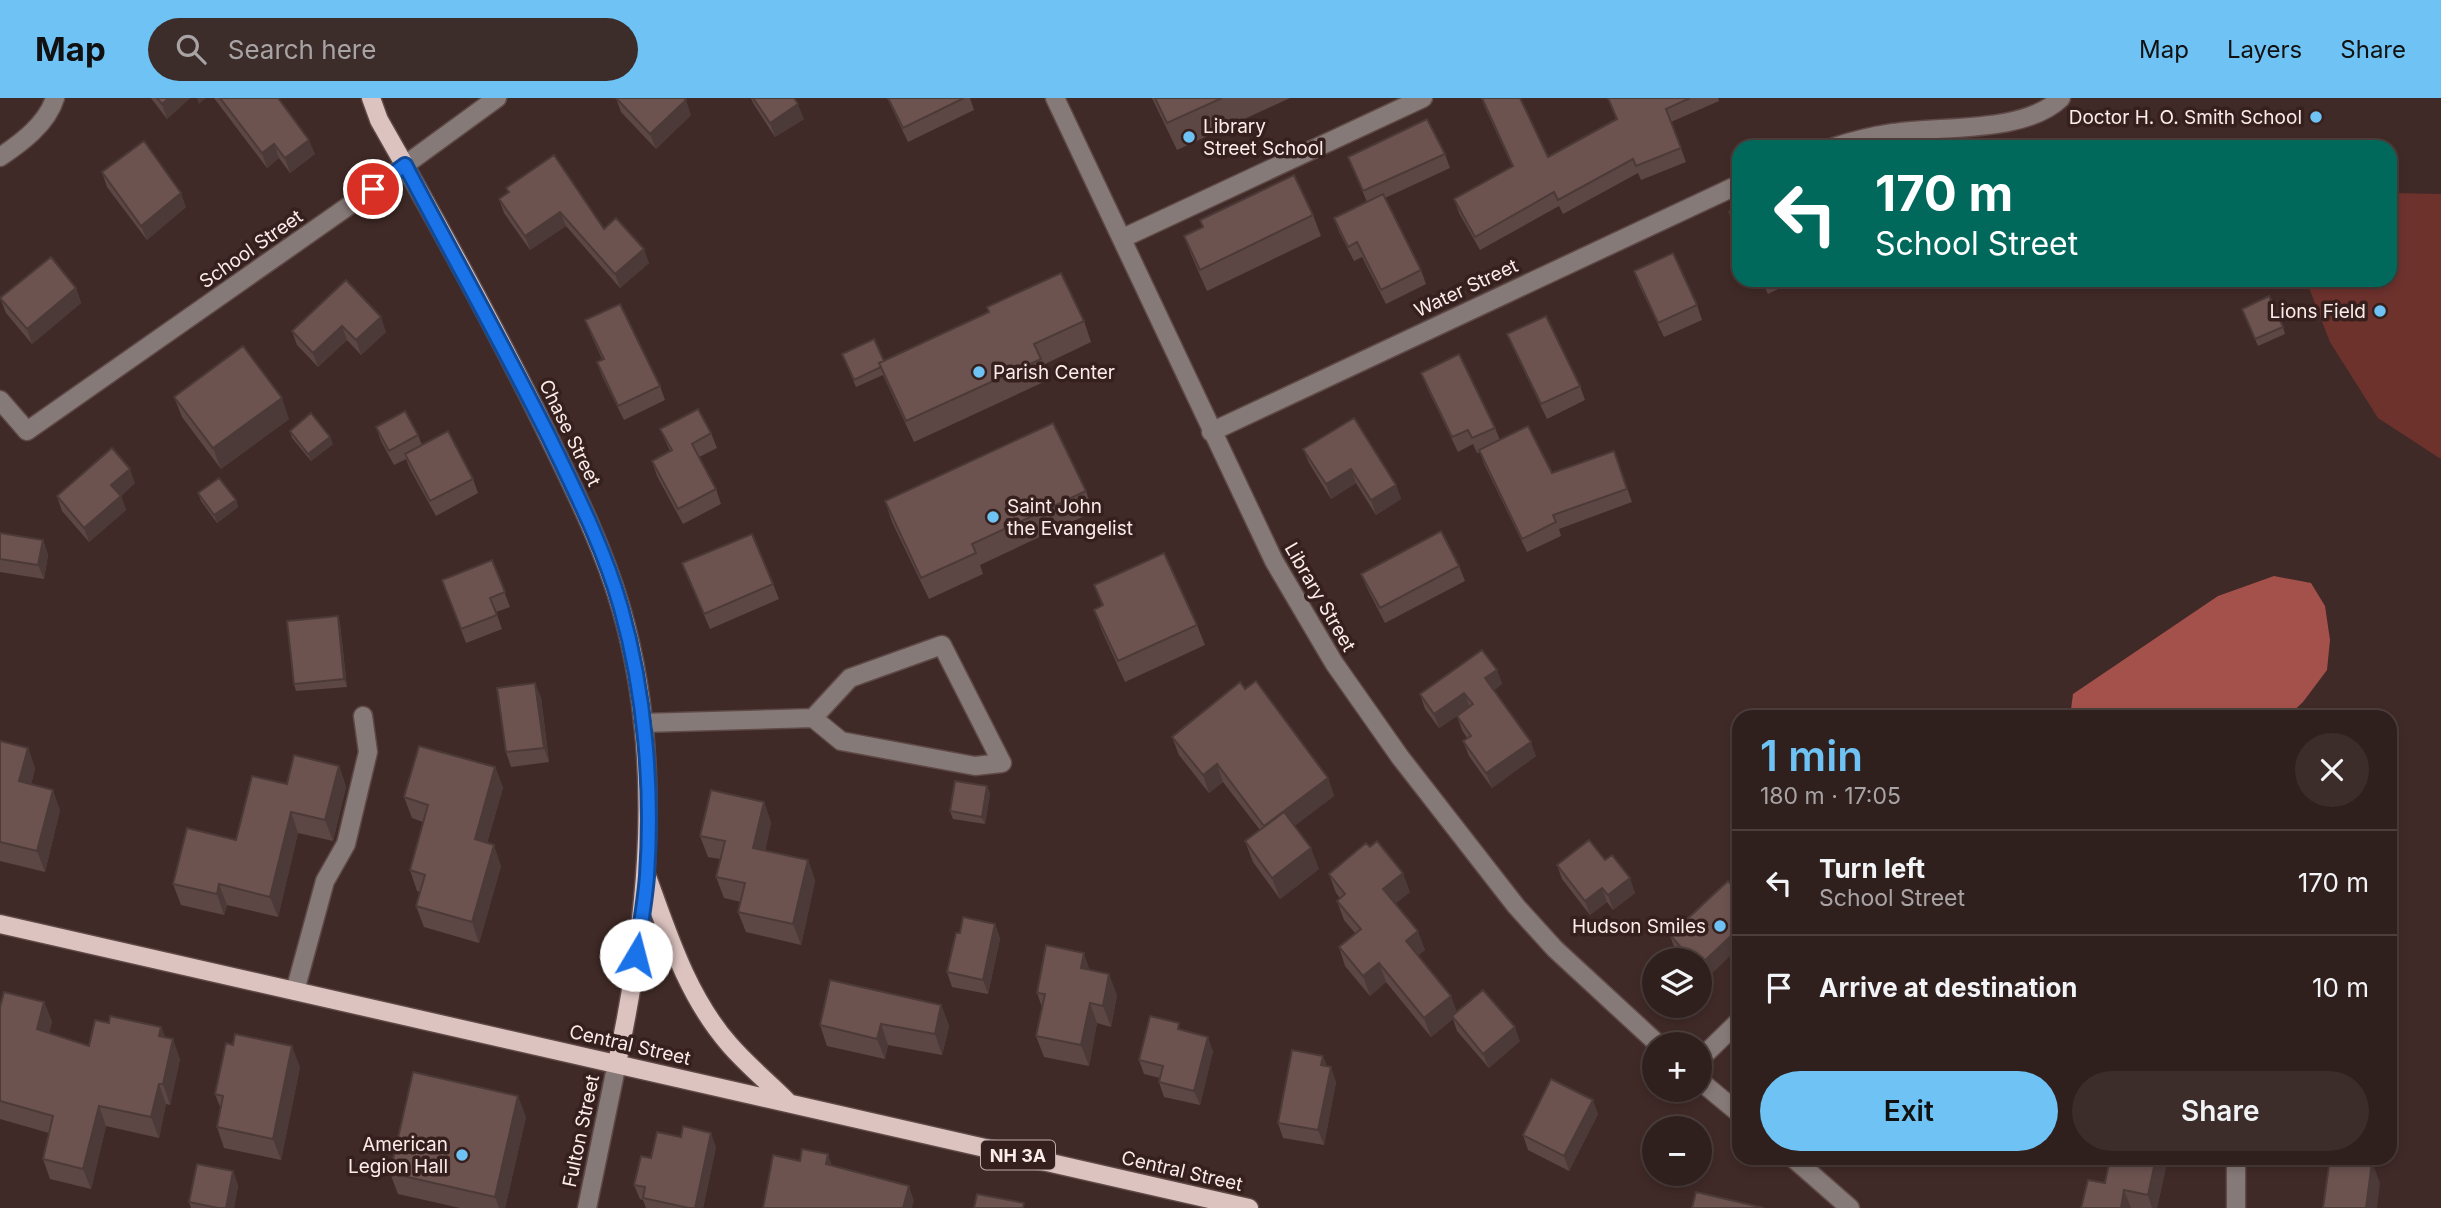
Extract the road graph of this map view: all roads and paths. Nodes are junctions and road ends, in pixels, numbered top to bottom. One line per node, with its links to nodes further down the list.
1 (55, 98): 8 (street)
2 (371, 98): 9 (main road, Chase Street)
3 (497, 98): 9 (street, School Street)
4 (1055, 98): 11 (street, Library Street)
5 (1423, 98): 11 (street)
6 (2061, 98): 7 (street)
7 (1864, 140)
8 (0, 157)
9 (405, 165): 12 (street, School Street); 16 (main road, Chase Street)
10 (1732, 188): 13 (street, Water Street)
11 (1122, 238): 13 (street, Library Street)
12 (0, 400)
13 (1211, 432): 21 (street, Library Street)
14 (363, 716): 19 (street)
15 (813, 718): 15 (street); 16 (street)
16 (643, 723): 17 (main road, Chase Street)
17 (647, 876): 23 (main road, Chase Street); 25 (main road)
18 (0, 924): 19 (main road, Central Street)
19 (295, 990): 23 (main road, Central Street)
20 (1732, 1028): 22 (street)
21 (1645, 1032)
22 (1712, 1047)
23 (617, 1063): 25 (main road, Central Street / NH 3A); 29 (street, Fulton Street)
24 (1712, 1091): 26 (street)
25 (787, 1101): 30 (main road, Central Street / NH 3A)
26 (1732, 1107)
27 (1801, 1165): 31 (street)
28 (2236, 1165): 32 (street)
29 (587, 1208)
30 (1250, 1208)
31 (1850, 1208)
32 (2236, 1208)

